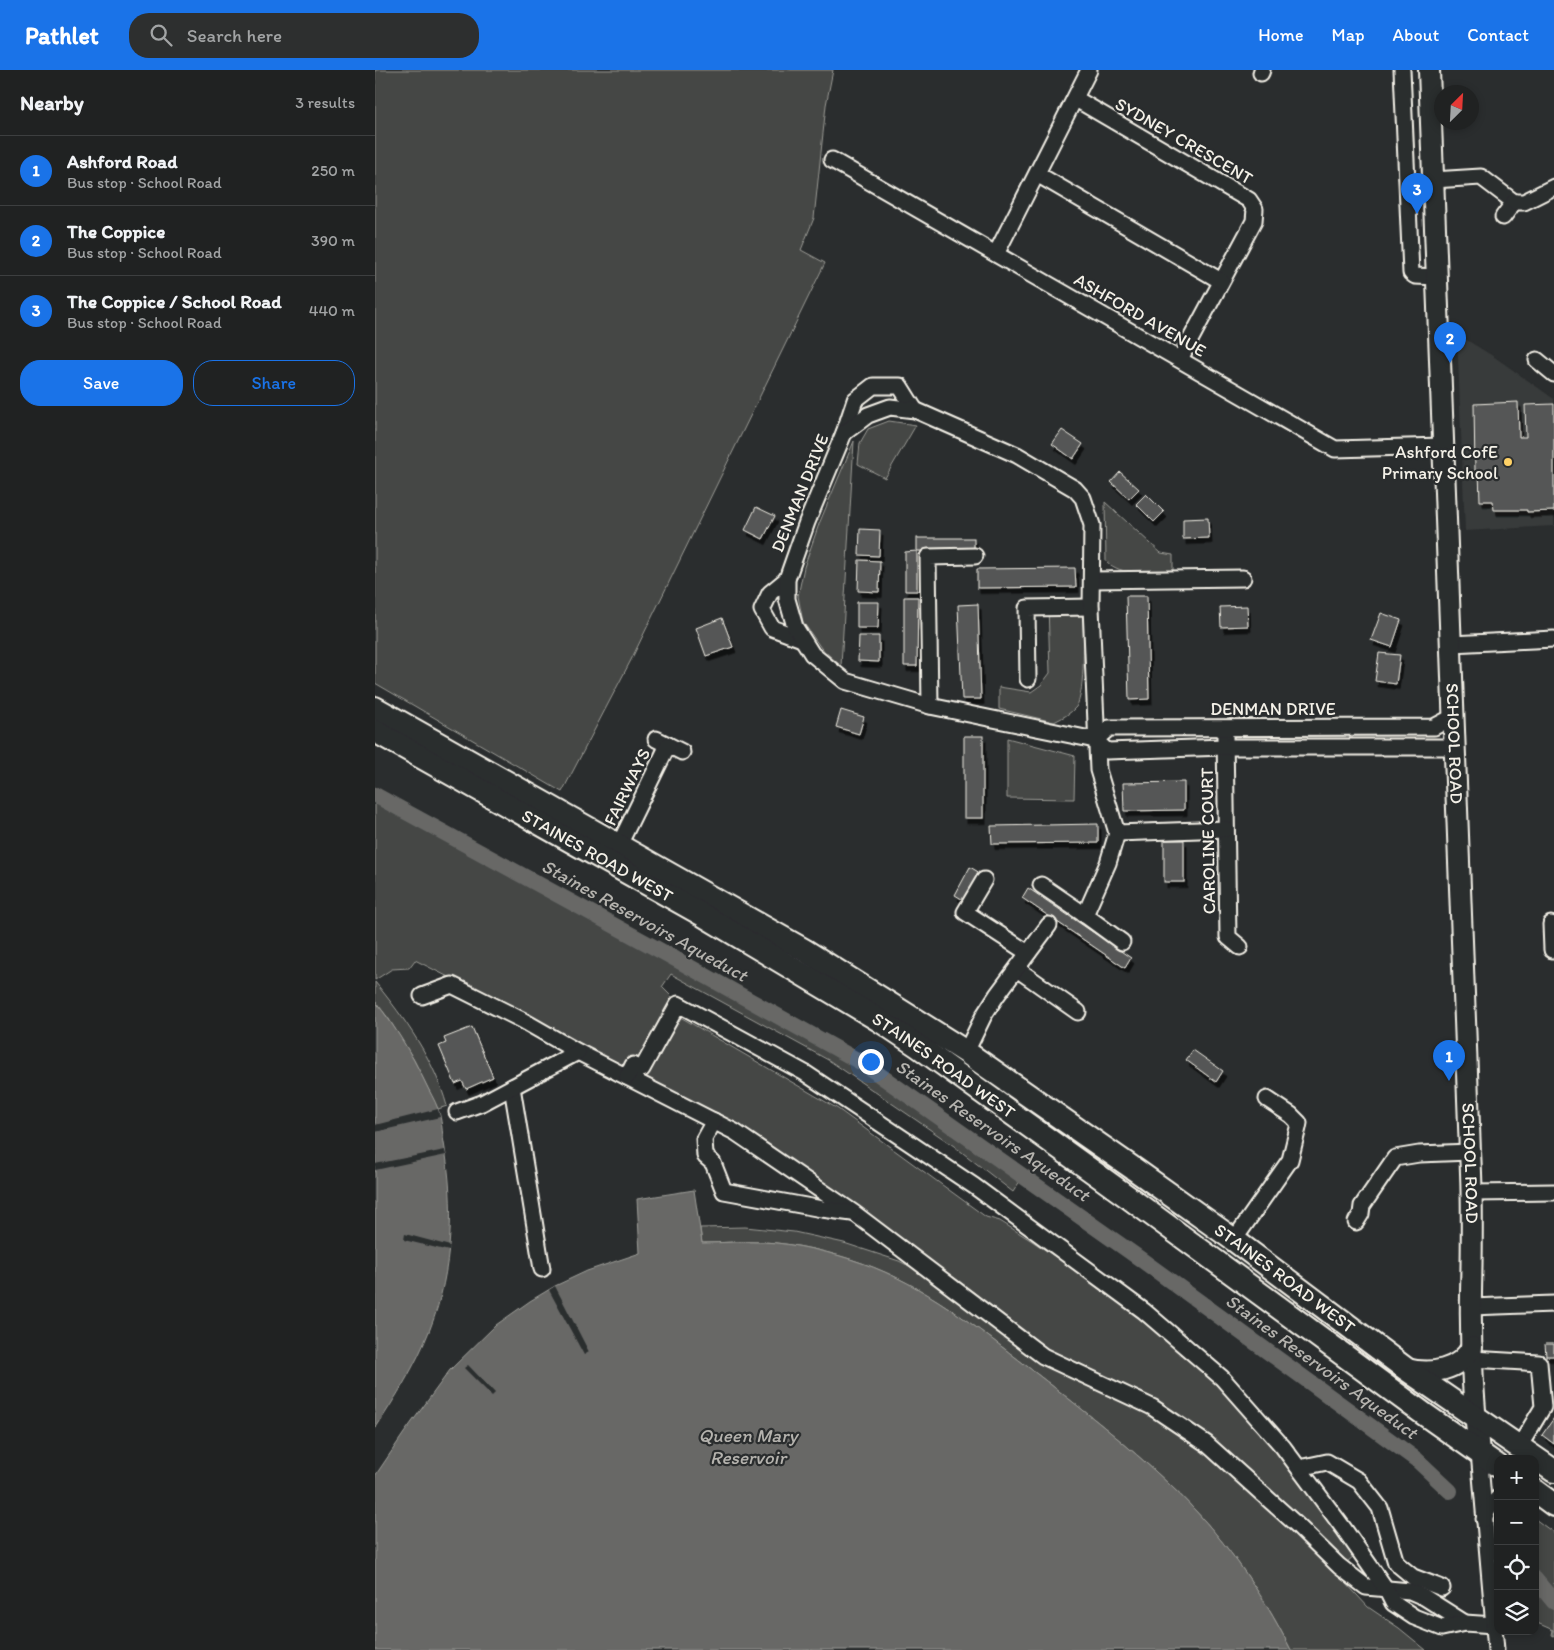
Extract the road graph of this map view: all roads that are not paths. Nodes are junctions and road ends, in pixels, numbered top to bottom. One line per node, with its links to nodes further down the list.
1 (1089, 70): 4 (street)
2 (1402, 70): 12 (street)
3 (1429, 70): 7 (main road, SCHOOL ROAD)
4 (1076, 99): 6 (street); 13 (street, SYDNEY CRESCENT)
5 (832, 160): 11 (street, ASHFORD AVENUE)
6 (1037, 174): 11 (street); 13 (street)
7 (1433, 180): 9 (street); 12 (main road, SCHOOL ROAD)
8 (1554, 187): 9 (street)
9 (1514, 202): 10 (street)
10 (1503, 218)
11 (996, 254): 14 (street, ASHFORD AVENUE)
12 (1437, 277): 19 (main road, SCHOOL ROAD)
13 (1221, 281): 14 (street, SYDNEY CRESCENT)
14 (1180, 359): 19 (street, ASHFORD AVENUE)
15 (1537, 360): 16 (street)
16 (1554, 374)
17 (915, 410): 18 (street, DENMAN DRIVE); 18 (street); 23 (street, DENMAN DRIVE)
18 (844, 433): 22 (street, DENMAN DRIVE)
19 (1443, 446): 27 (main road, SCHOOL ROAD)
20 (975, 556): 29 (street)
21 (1243, 578): 23 (street)
22 (787, 579): 25 (street, DENMAN DRIVE); 25 (street)
23 (1093, 580): 24 (street, DENMAN DRIVE)
24 (1091, 607): 28 (street); 34 (street, DENMAN DRIVE)
25 (802, 639): 29 (street, DENMAN DRIVE)
26 (1554, 639): 27 (street)
27 (1451, 644): 31 (main road, SCHOOL ROAD)
28 (1028, 679)
29 (930, 706): 34 (street, DENMAN DRIVE)
30 (375, 708): 40 (highway, STAINES ROAD WEST)
31 (1453, 717): 32 (street, DENMAN DRIVE); 36 (main road, SCHOOL ROAD)
32 (1225, 728): 34 (street, DENMAN DRIVE); 35 (street, CAROLINE COURT)
33 (375, 731): 73 (highway, STAINES ROAD WEST)
34 (1095, 740): 35 (street, DENMAN DRIVE); 39 (street)
35 (1225, 747): 36 (street, DENMAN DRIVE); 38 (street, CAROLINE COURT)
36 (1454, 747): 60 (main road, SCHOOL ROAD)
37 (681, 752): 40 (street, FAIRWAYS)
38 (1226, 829): 39 (street); 47 (street, CAROLINE COURT)
39 (1117, 834): 43 (street)
40 (619, 845): 54 (highway, STAINES ROAD WEST)
41 (984, 880): 49 (street)
42 (1041, 885): 43 (street)
43 (1085, 915): 46 (street)
44 (1551, 924): 48 (street)
45 (1049, 925): 49 (street)
46 (1123, 942)
47 (1240, 947)
48 (1554, 950)
49 (1028, 953): 50 (street)
50 (1017, 969): 52 (street); 54 (street)
51 (422, 996): 53 (street)
52 (1078, 1012)
53 (578, 1052): 55 (street); 56 (street)
54 (966, 1052): 65 (highway, STAINES ROAD WEST)
55 (627, 1076): 59 (street); 75 (street)
56 (512, 1088): 58 (street); 66 (street)
57 (1267, 1099): 65 (street)
58 (457, 1112)
59 (715, 1121): 63 (street); 63 (street)
60 (1470, 1152): 62 (main road, SCHOOL ROAD); 64 (street)
61 (1554, 1192): 62 (street)
62 (1473, 1193): 68 (main road, SCHOOL ROAD)
63 (854, 1213): 80 (street)
64 (1356, 1222)
65 (1234, 1240): 70 (highway, STAINES ROAD WEST)
66 (542, 1269)
67 (1554, 1304): 68 (street)
68 (1471, 1307): 69 (main road, SCHOOL ROAD)
69 (1472, 1353): 70 (main road); 71 (main road, SCHOOL ROAD); 72 (street)
70 (1406, 1369): 71 (highway, STAINES ROAD WEST)
71 (1475, 1416): 72 (highway, STAINES ROAD WEST); 73 (main road, SCHOOL ROAD)
72 (1519, 1446): 76 (highway, STAINES ROAD WEST)
73 (1479, 1452): 74 (highway, STAINES ROAD WEST); 78 (street)
74 (1494, 1463)
75 (1299, 1468): 79 (street); 80 (street)
76 (1554, 1471)
77 (1496, 1500): 78 (street)
78 (1484, 1519): 83 (street)
79 (1396, 1563): 80 (street); 81 (street)
80 (1382, 1584): 82 (street); 82 (street)
81 (1442, 1588)
82 (1465, 1623): 83 (street)
83 (1494, 1625)
84 (1495, 1635): 85 (street)
85 (1496, 1650)

